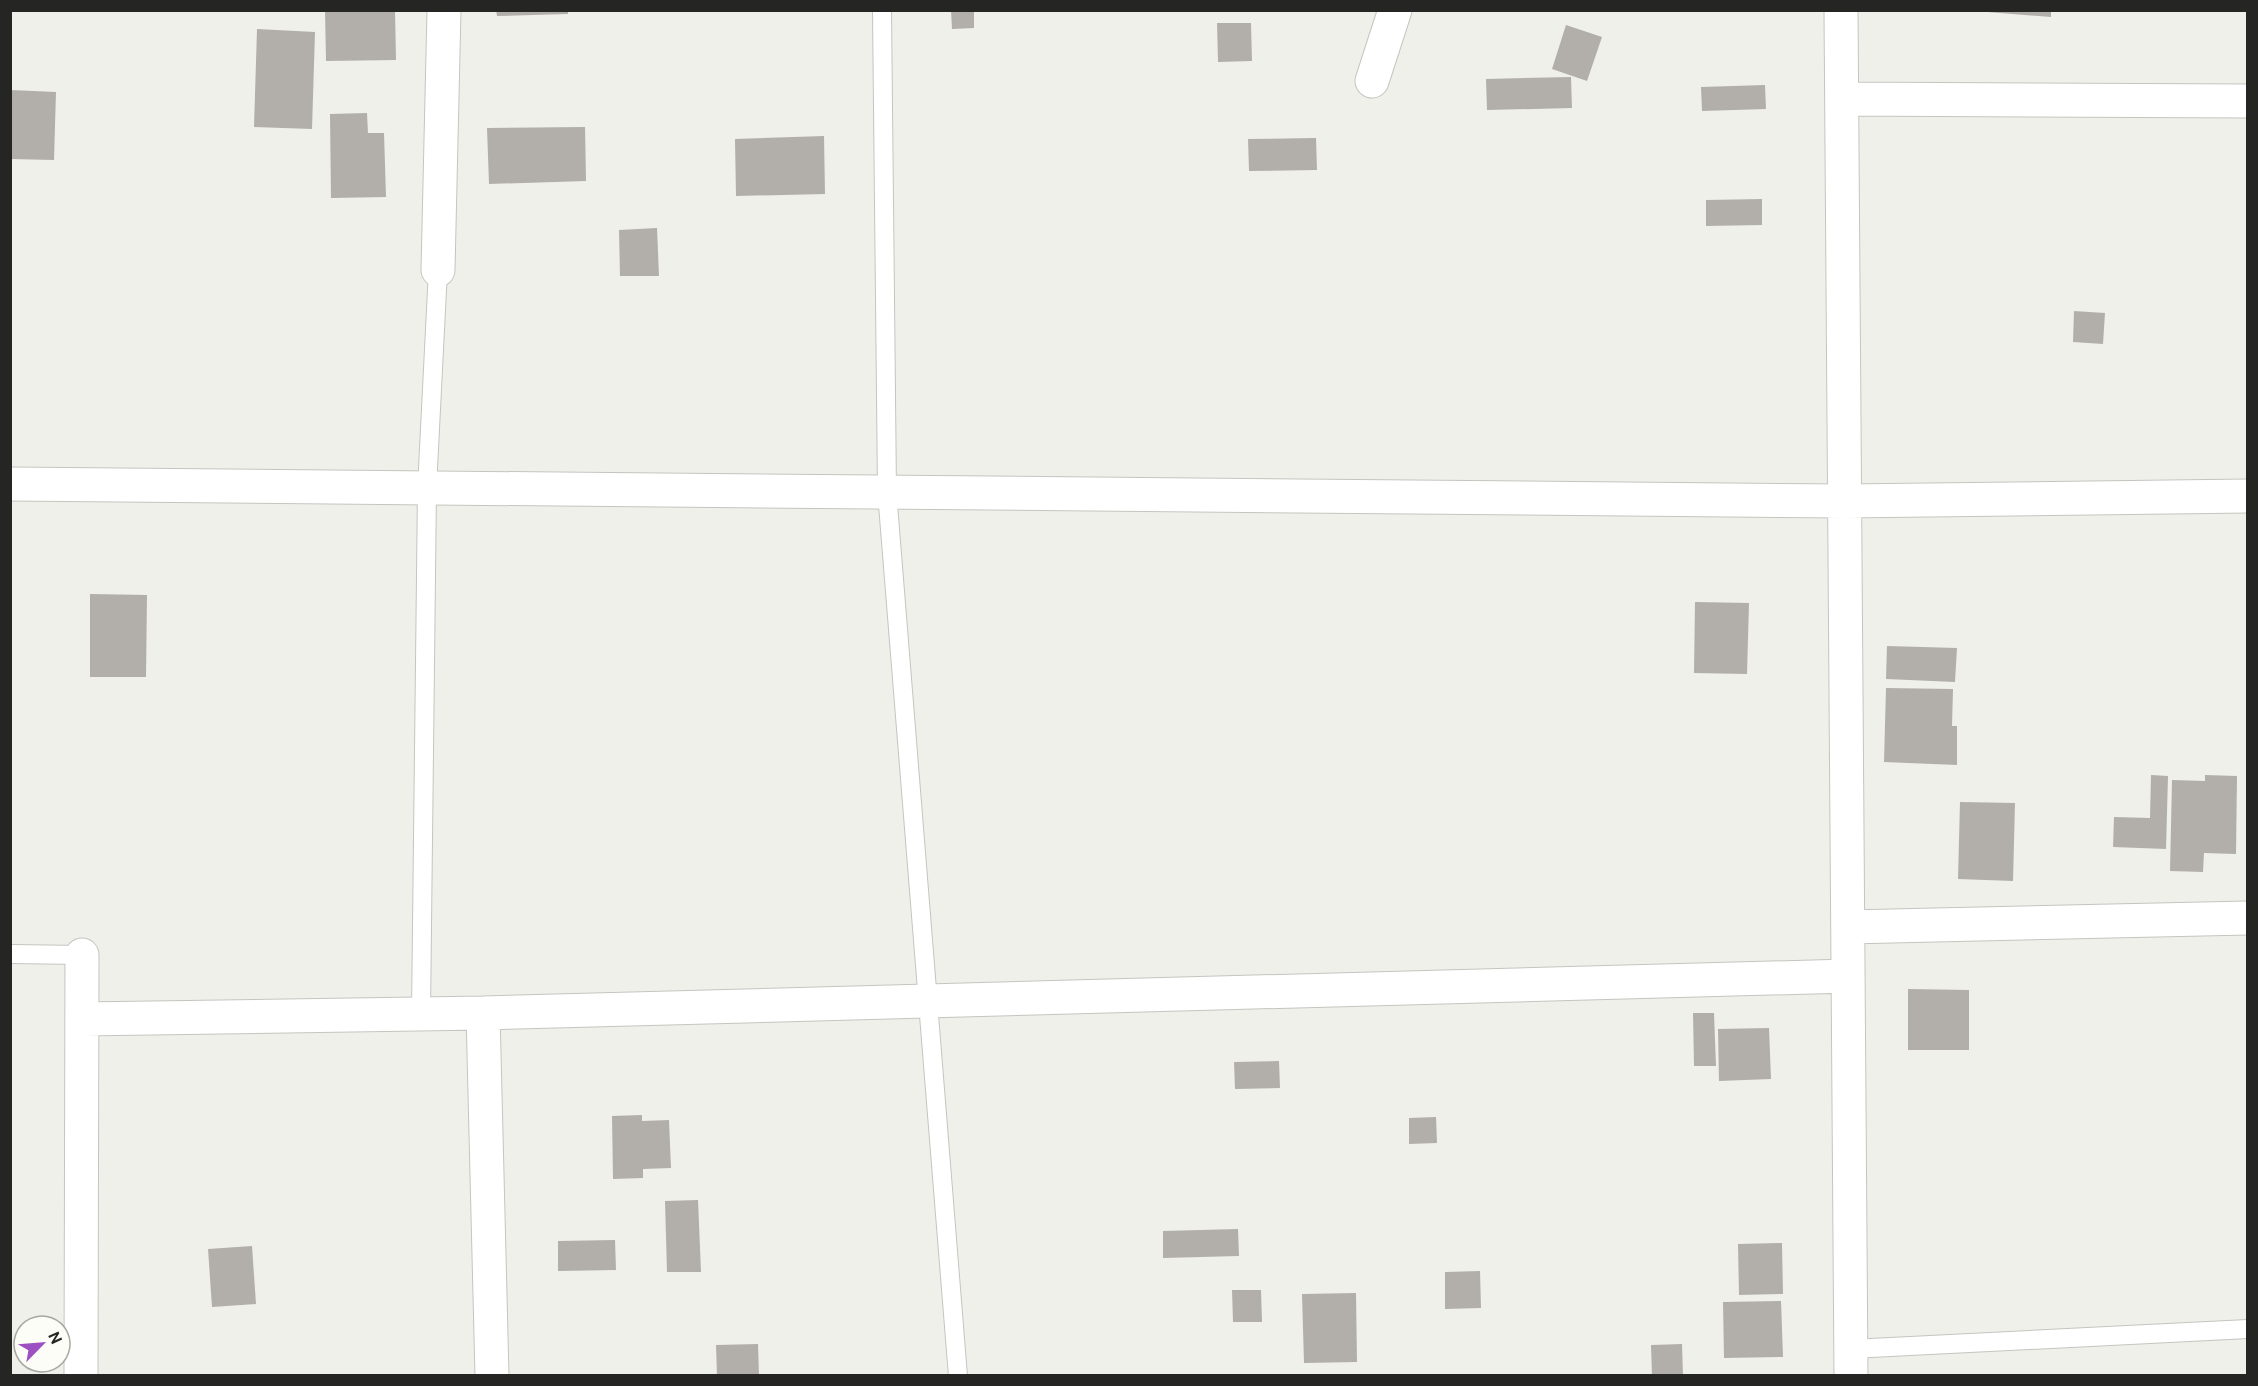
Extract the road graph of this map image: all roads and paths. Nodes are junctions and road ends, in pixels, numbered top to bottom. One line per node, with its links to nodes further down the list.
1 (444, 10): 8 (street)
2 (882, 10): 11 (lane)
3 (1395, 10): 5 (street)
4 (1841, 10): 6 (street)
5 (1372, 81)
6 (1842, 99): 7 (street); 13 (street)
7 (2247, 101)
8 (438, 270): 10 (lane)
9 (10, 484): 10 (street)
10 (427, 488): 11 (street); 21 (lane)
11 (887, 492): 13 (street); 19 (lane)
12 (2247, 496): 13 (street)
13 (1845, 501): 15 (street)
14 (2247, 918): 15 (street)
15 (1848, 927): 18 (street)
16 (10, 954): 17 (lane)
17 (82, 955): 22 (street)
18 (1848, 976): 19 (street); 24 (street)
19 (928, 1001): 20 (street); 27 (lane)
20 (483, 1013): 21 (street); 26 (street)
21 (421, 1014): 22 (street)
22 (82, 1019): 25 (street)
23 (2247, 1329): 24 (lane)
24 (1851, 1362)
25 (81, 1376)
26 (492, 1376)
27 (958, 1376)

